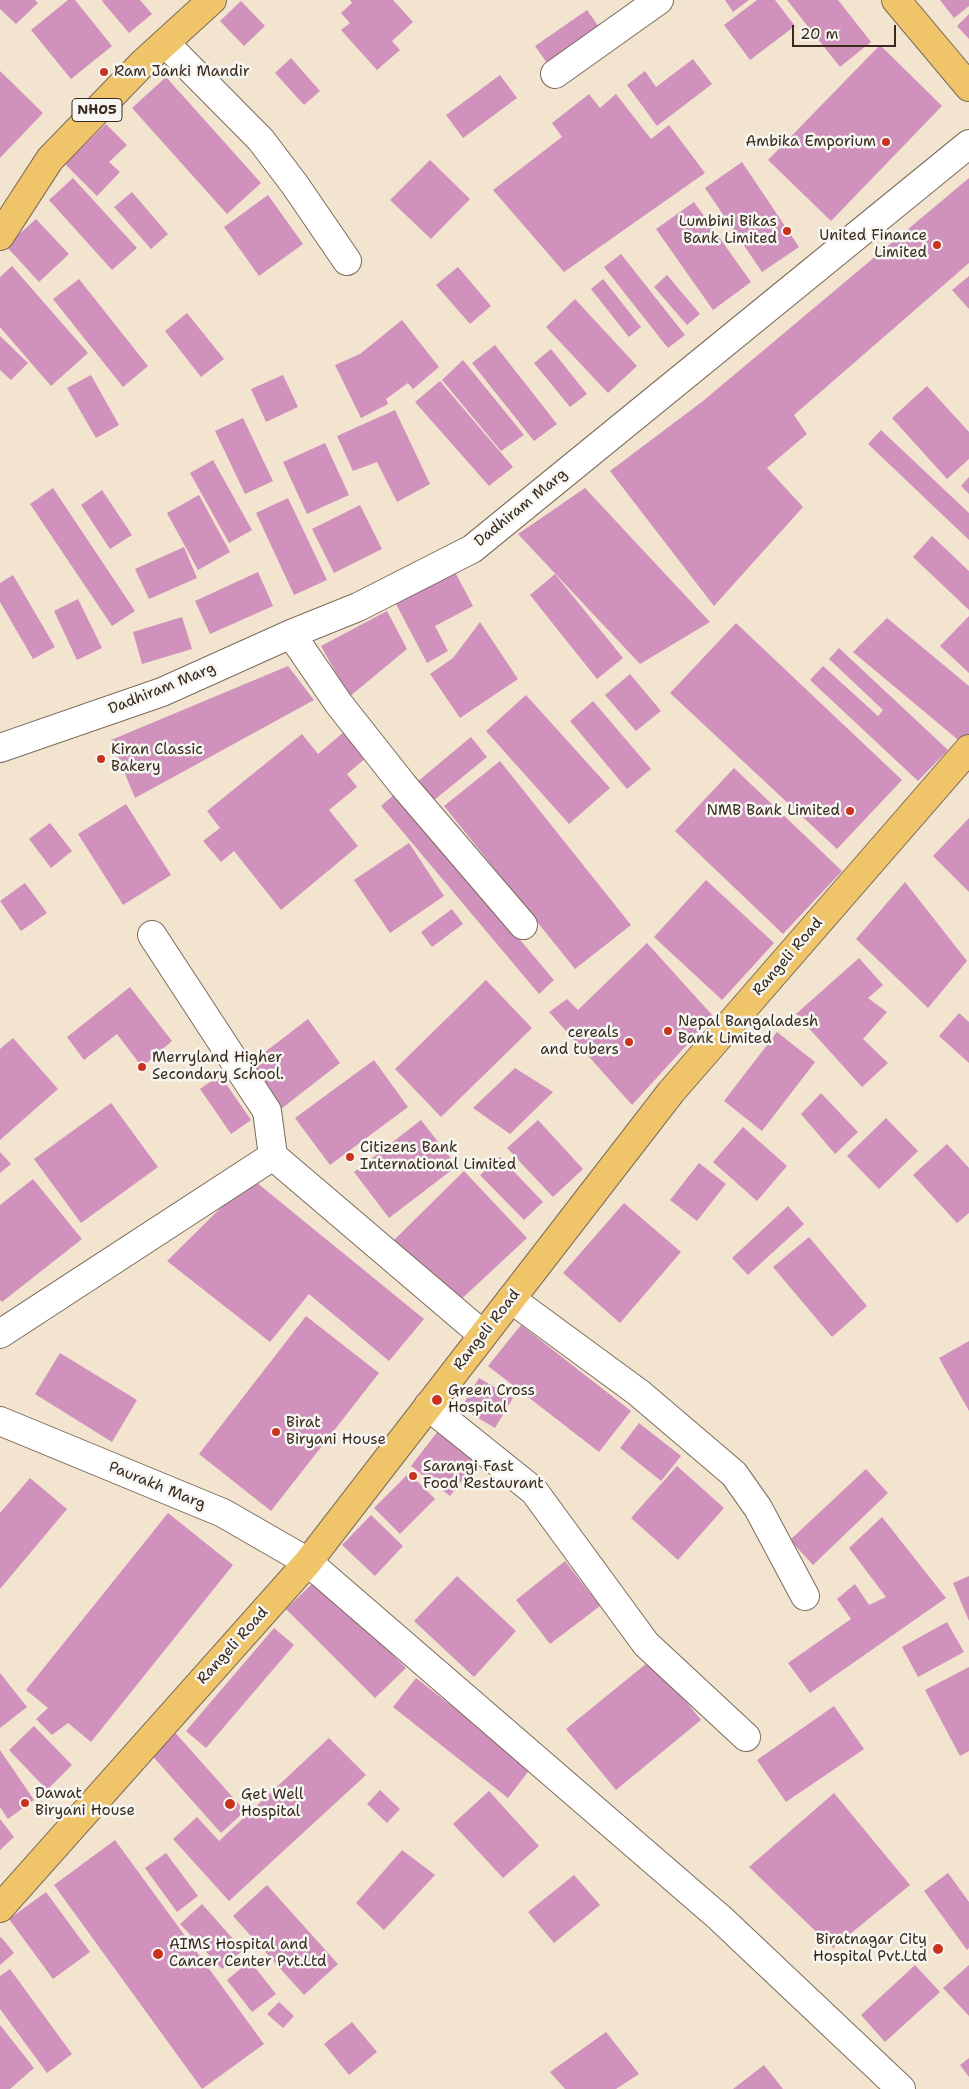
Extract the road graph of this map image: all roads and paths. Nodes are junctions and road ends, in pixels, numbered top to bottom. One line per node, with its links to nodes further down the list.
1 (212, 0): 4 (main road, NH05)
2 (659, 0): 5 (street)
3 (896, 0): 6 (main road)
4 (165, 43): 8 (main road, NH05); 9 (street)
5 (555, 74)
6 (969, 87)
7 (969, 144): 10 (street, Dadhiram Marg)
8 (0, 236)
9 (347, 260)
10 (291, 634): 11 (street, Dadhiram Marg); 13 (street)
11 (0, 748)
12 (969, 749): 16 (main road, Rangeli Road)
13 (523, 925)
14 (152, 935): 15 (street)
15 (273, 1156): 17 (street); 18 (street)
16 (511, 1298): 18 (main road, Rangeli Road); 22 (street)
17 (0, 1334)
18 (483, 1335): 19 (main road, Rangeli Road)
19 (428, 1406): 21 (main road, Rangeli Road); 23 (street)
20 (0, 1421): 21 (street, Paurakh Marg)
21 (308, 1562): 24 (main road, Rangeli Road); 25 (street, Paurakh Marg)
22 (805, 1596)
23 (746, 1738)
24 (0, 1908)
25 (901, 2089)

